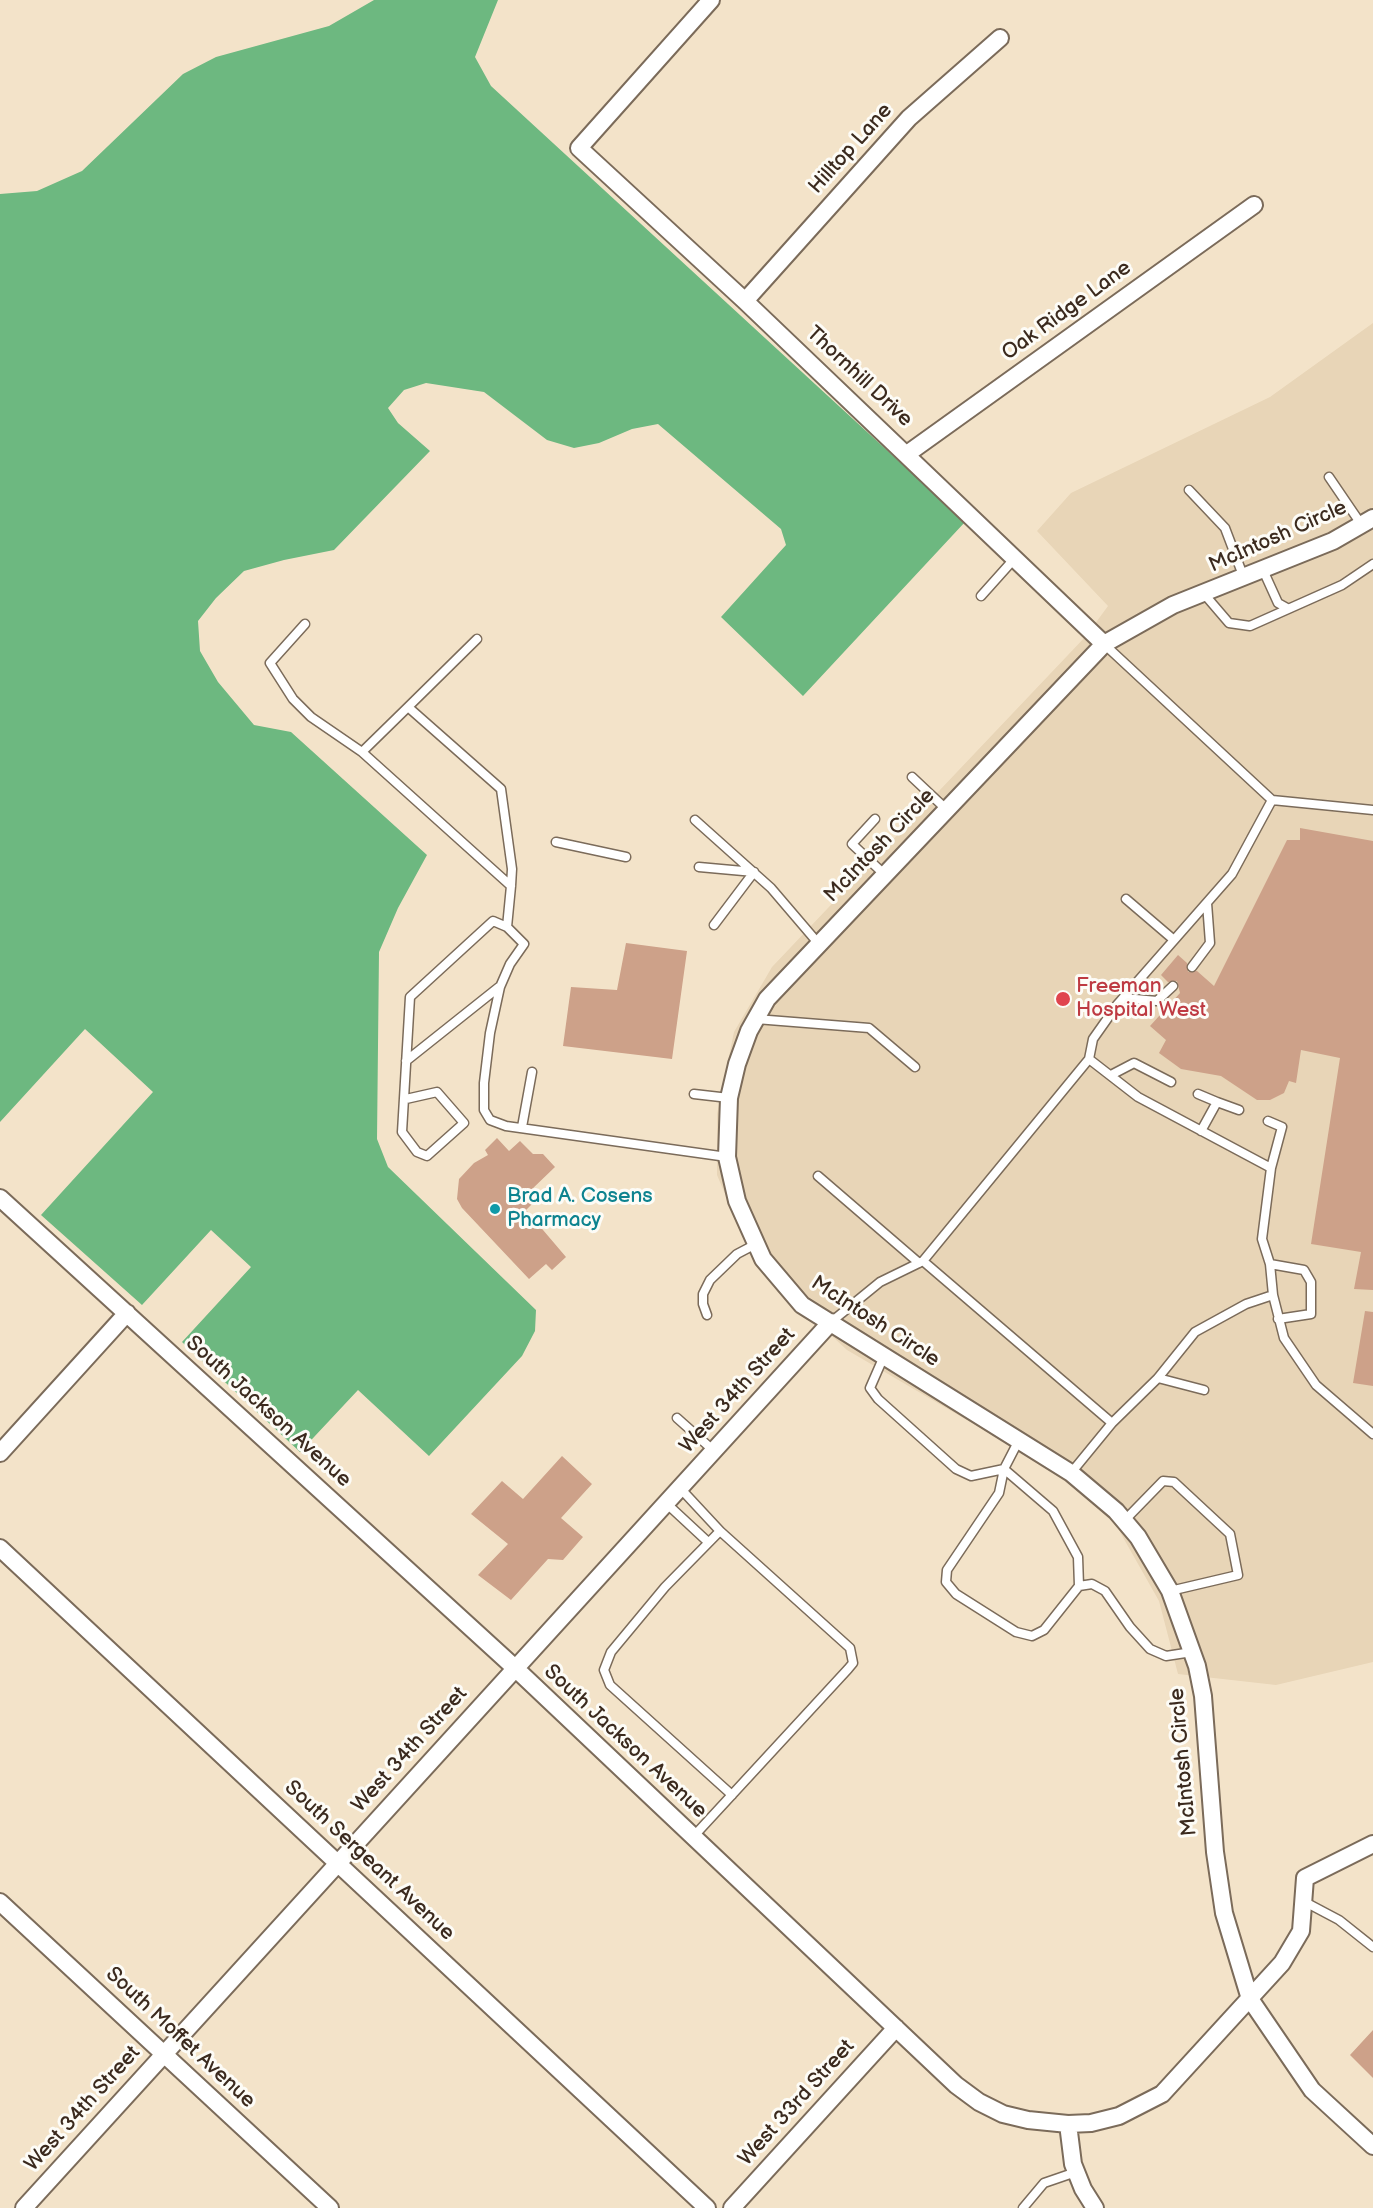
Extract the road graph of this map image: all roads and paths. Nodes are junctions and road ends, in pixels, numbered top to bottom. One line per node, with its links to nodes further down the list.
1 (711, 0): 4 (street, Thornhill Drive)
2 (1000, 38): 4 (street, Hilltop Lane)
3 (1254, 205): 5 (street, Oak Ridge Lane)
4 (745, 301): 5 (street, Thornhill Drive)
5 (907, 454): 9 (street, Thornhill Drive)
6 (1329, 477): 8 (lane)
7 (1189, 490): 12 (lane)
8 (1367, 521): 11 (street, McIntosh Circle)
9 (1016, 557): 14 (lane); 18 (street, Thornhill Drive)
10 (1373, 564): 15 (lane)
11 (1263, 570): 12 (street, McIntosh Circle); 15 (lane)
12 (1244, 578): 13 (street, McIntosh Circle)
13 (1205, 594): 15 (lane); 18 (street, McIntosh Circle)
14 (981, 596)
15 (1287, 608)
16 (305, 624): 20 (lane)
17 (477, 639): 19 (lane)
18 (1104, 644): 22 (lane); 23 (street, McIntosh Circle)
19 (408, 707): 20 (lane); 32 (lane)
20 (362, 752): 32 (lane)
21 (912, 777): 23 (lane)
22 (1272, 800): 24 (lane); 34 (lane)
23 (946, 809): 31 (street, McIntosh Circle)
24 (1373, 810)
25 (875, 819): 31 (lane)
26 (695, 820): 30 (lane)
27 (556, 842): 28 (lane)
28 (626, 857)
29 (699, 867): 30 (lane)
30 (754, 872): 35 (lane); 38 (lane)
31 (884, 874): 38 (street, McIntosh Circle)
32 (511, 886): 36 (lane)
33 (1126, 899): 37 (lane)
34 (1207, 903): 37 (lane); 39 (lane)
35 (714, 926)
36 (507, 927): 41 (lane); 45 (lane)
37 (1174, 940): 42 (lane)
38 (818, 943): 43 (street, McIntosh Circle)
39 (1192, 967)
40 (1173, 986): 42 (lane)
41 (500, 987): 45 (lane); 57 (lane)
42 (1124, 998): 44 (lane)
43 (756, 1019): 46 (lane); 52 (street, McIntosh Circle)
44 (1089, 1059): 48 (lane); 64 (lane)
45 (406, 1061): 53 (lane)
46 (915, 1067)
47 (532, 1072): 57 (lane)
48 (1111, 1075): 49 (lane); 58 (lane)
49 (1171, 1082)
50 (694, 1094): 52 (lane)
51 (1198, 1094): 54 (lane)
52 (729, 1098): 59 (street, McIntosh Circle)
53 (406, 1099): 53 (lane)
54 (1217, 1102): 55 (lane); 58 (lane)
55 (1239, 1110)
56 (1268, 1121): 60 (lane)
57 (522, 1127): 59 (lane)
58 (1201, 1131): 60 (lane)
59 (727, 1156): 63 (street, McIntosh Circle)
60 (1272, 1168): 65 (lane)
61 (818, 1176): 64 (lane)
62 (0, 1198): 67 (street, South Jackson Avenue)
63 (756, 1244): 68 (lane); 70 (street, McIntosh Circle)
64 (921, 1262): 70 (lane); 75 (lane)
65 (1270, 1264): 66 (lane); 69 (lane)
66 (1273, 1295): 69 (lane); 72 (lane)
67 (127, 1313): 79 (street); 91 (street, South Jackson Avenue)
68 (707, 1315)
69 (1278, 1319): 76 (lane)
70 (831, 1322): 71 (street, McIntosh Circle); 78 (street, West 34th Street)
71 (884, 1356): 77 (street, McIntosh Circle); 80 (lane)
72 (1158, 1378): 73 (lane); 75 (lane)
73 (1204, 1390)
74 (677, 1418): 78 (lane)
75 (1112, 1423): 81 (lane)
76 (1373, 1434)
77 (1019, 1440): 80 (lane); 81 (street, McIntosh Circle)
78 (714, 1451): 82 (street, West 34th Street)
79 (0, 1453)
80 (1004, 1469): 88 (lane); 88 (lane)
81 (1071, 1473): 84 (street, McIntosh Circle)
82 (680, 1488): 83 (street, West 34th Street); 85 (lane)
83 (666, 1503): 86 (lane); 91 (street, West 34th Street)
84 (1124, 1521): 89 (street, McIntosh Circle); 89 (lane)
85 (720, 1530): 86 (lane); 92 (lane)
86 (708, 1542): 92 (lane)
87 (0, 1548): 95 (street, South Sergeant Avenue)
88 (1079, 1586): 90 (lane)
89 (1170, 1591): 90 (street, McIntosh Circle)
90 (1192, 1652): 99 (street, McIntosh Circle)
91 (515, 1668): 93 (street, South Jackson Avenue); 95 (street, West 34th Street)
92 (732, 1795): 93 (lane)
93 (693, 1837): 100 (street, South Jackson Avenue)
94 (1373, 1845): 97 (street)
95 (338, 1863): 101 (street, West 34th Street); 107 (street, South Sergeant Avenue)
96 (0, 1902): 101 (street, South Moffet Avenue)
97 (1305, 1902): 98 (lane); 99 (street)
98 (1373, 1947)
99 (1250, 1999): 102 (street, South Jackson Avenue); 103 (street, McIntosh Circle)
100 (896, 2028): 102 (street, South Jackson Avenue); 108 (street, West 33rd Street)
101 (164, 2054): 105 (street, West 34th Street); 106 (street, South Moffet Avenue)
102 (1068, 2124): 104 (street)
103 (1373, 2145)
104 (1076, 2172): 109 (lane); 110 (street)
105 (24, 2208)
106 (330, 2208)
107 (707, 2208)
108 (732, 2208)
109 (1023, 2208)
110 (1095, 2208)

